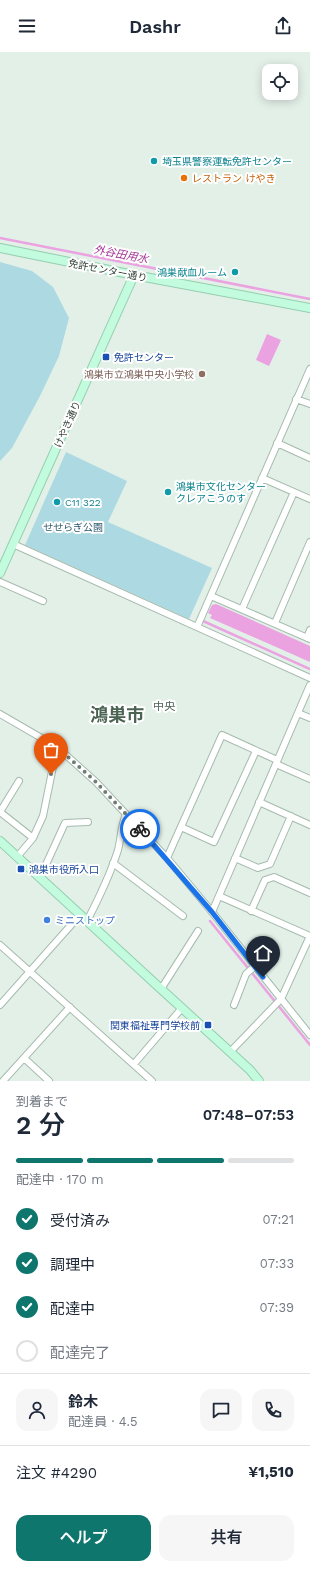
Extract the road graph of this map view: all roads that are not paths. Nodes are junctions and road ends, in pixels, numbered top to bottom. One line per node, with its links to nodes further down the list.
1 (0, 248): 2 (street, 免許センター通り)
2 (134, 275): 3 (street, 免許センター通り); 13 (street, けやき通り)
3 (310, 308)
4 (310, 369): 5 (street)
5 (296, 399): 6 (street); 7 (street)
6 (310, 404)
7 (277, 443): 8 (street); 9 (street)
8 (310, 458)
9 (262, 478): 10 (street); 16 (street)
10 (294, 492): 11 (street); 18 (street)
11 (310, 499)
12 (310, 542): 19 (street)
13 (13, 544): 14 (street, けやき通り); 20 (street)
14 (0, 573)
15 (0, 582): 17 (street)
16 (211, 596): 18 (street); 20 (street)
17 (44, 601)
18 (242, 609): 19 (street)
19 (274, 623): 22 (street)
20 (196, 627): 23 (street)
21 (310, 630): 22 (street)
22 (308, 639)
23 (310, 678)
24 (310, 685): 25 (street)
25 (298, 713): 27 (street); 30 (street)
26 (0, 714): 28 (street)
27 (310, 718)
28 (57, 747): 34 (street); 39 (street)
29 (256, 751): 30 (street); 38 (street); 38 (street)
30 (277, 762): 31 (street); 33 (street)
31 (310, 780)
32 (19, 781): 39 (street)
33 (259, 802): 35 (street); 43 (street)
34 (126, 814): 42 (street); 44 (street)
35 (291, 816): 37 (street); 43 (street)
36 (88, 822): 45 (street)
37 (310, 825)
38 (181, 827): 42 (street)
39 (33, 838): 41 (street)
40 (0, 841): 41 (street)
41 (17, 857): 45 (street)
42 (167, 858): 49 (street)
43 (235, 858): 47 (street)
44 (113, 863): 51 (street); 52 (street)
45 (39, 877): 50 (street)
46 (310, 893): 48 (street)
47 (219, 896): 48 (street); 49 (street)
48 (251, 911): 58 (street)
49 (212, 912): 55 (street)
50 (80, 915): 52 (street); 56 (street)
51 (184, 916)
52 (87, 921): 57 (street)
53 (198, 931): 57 (street)
54 (0, 945): 56 (street)
55 (255, 966): 58 (street); 60 (street)
56 (30, 971): 59 (street); 61 (street)
57 (161, 990): 62 (street)
58 (281, 999): 63 (street); 64 (street)
59 (0, 1005)
60 (234, 1005)
61 (70, 1007): 65 (street); 66 (street)
62 (182, 1008): 64 (street); 66 (street)
63 (310, 1035)
64 (230, 1052): 70 (street)
65 (24, 1058): 67 (street); 68 (street)
66 (134, 1064): 69 (street)
67 (3, 1081)
68 (49, 1081)
69 (152, 1081)
70 (259, 1081)

